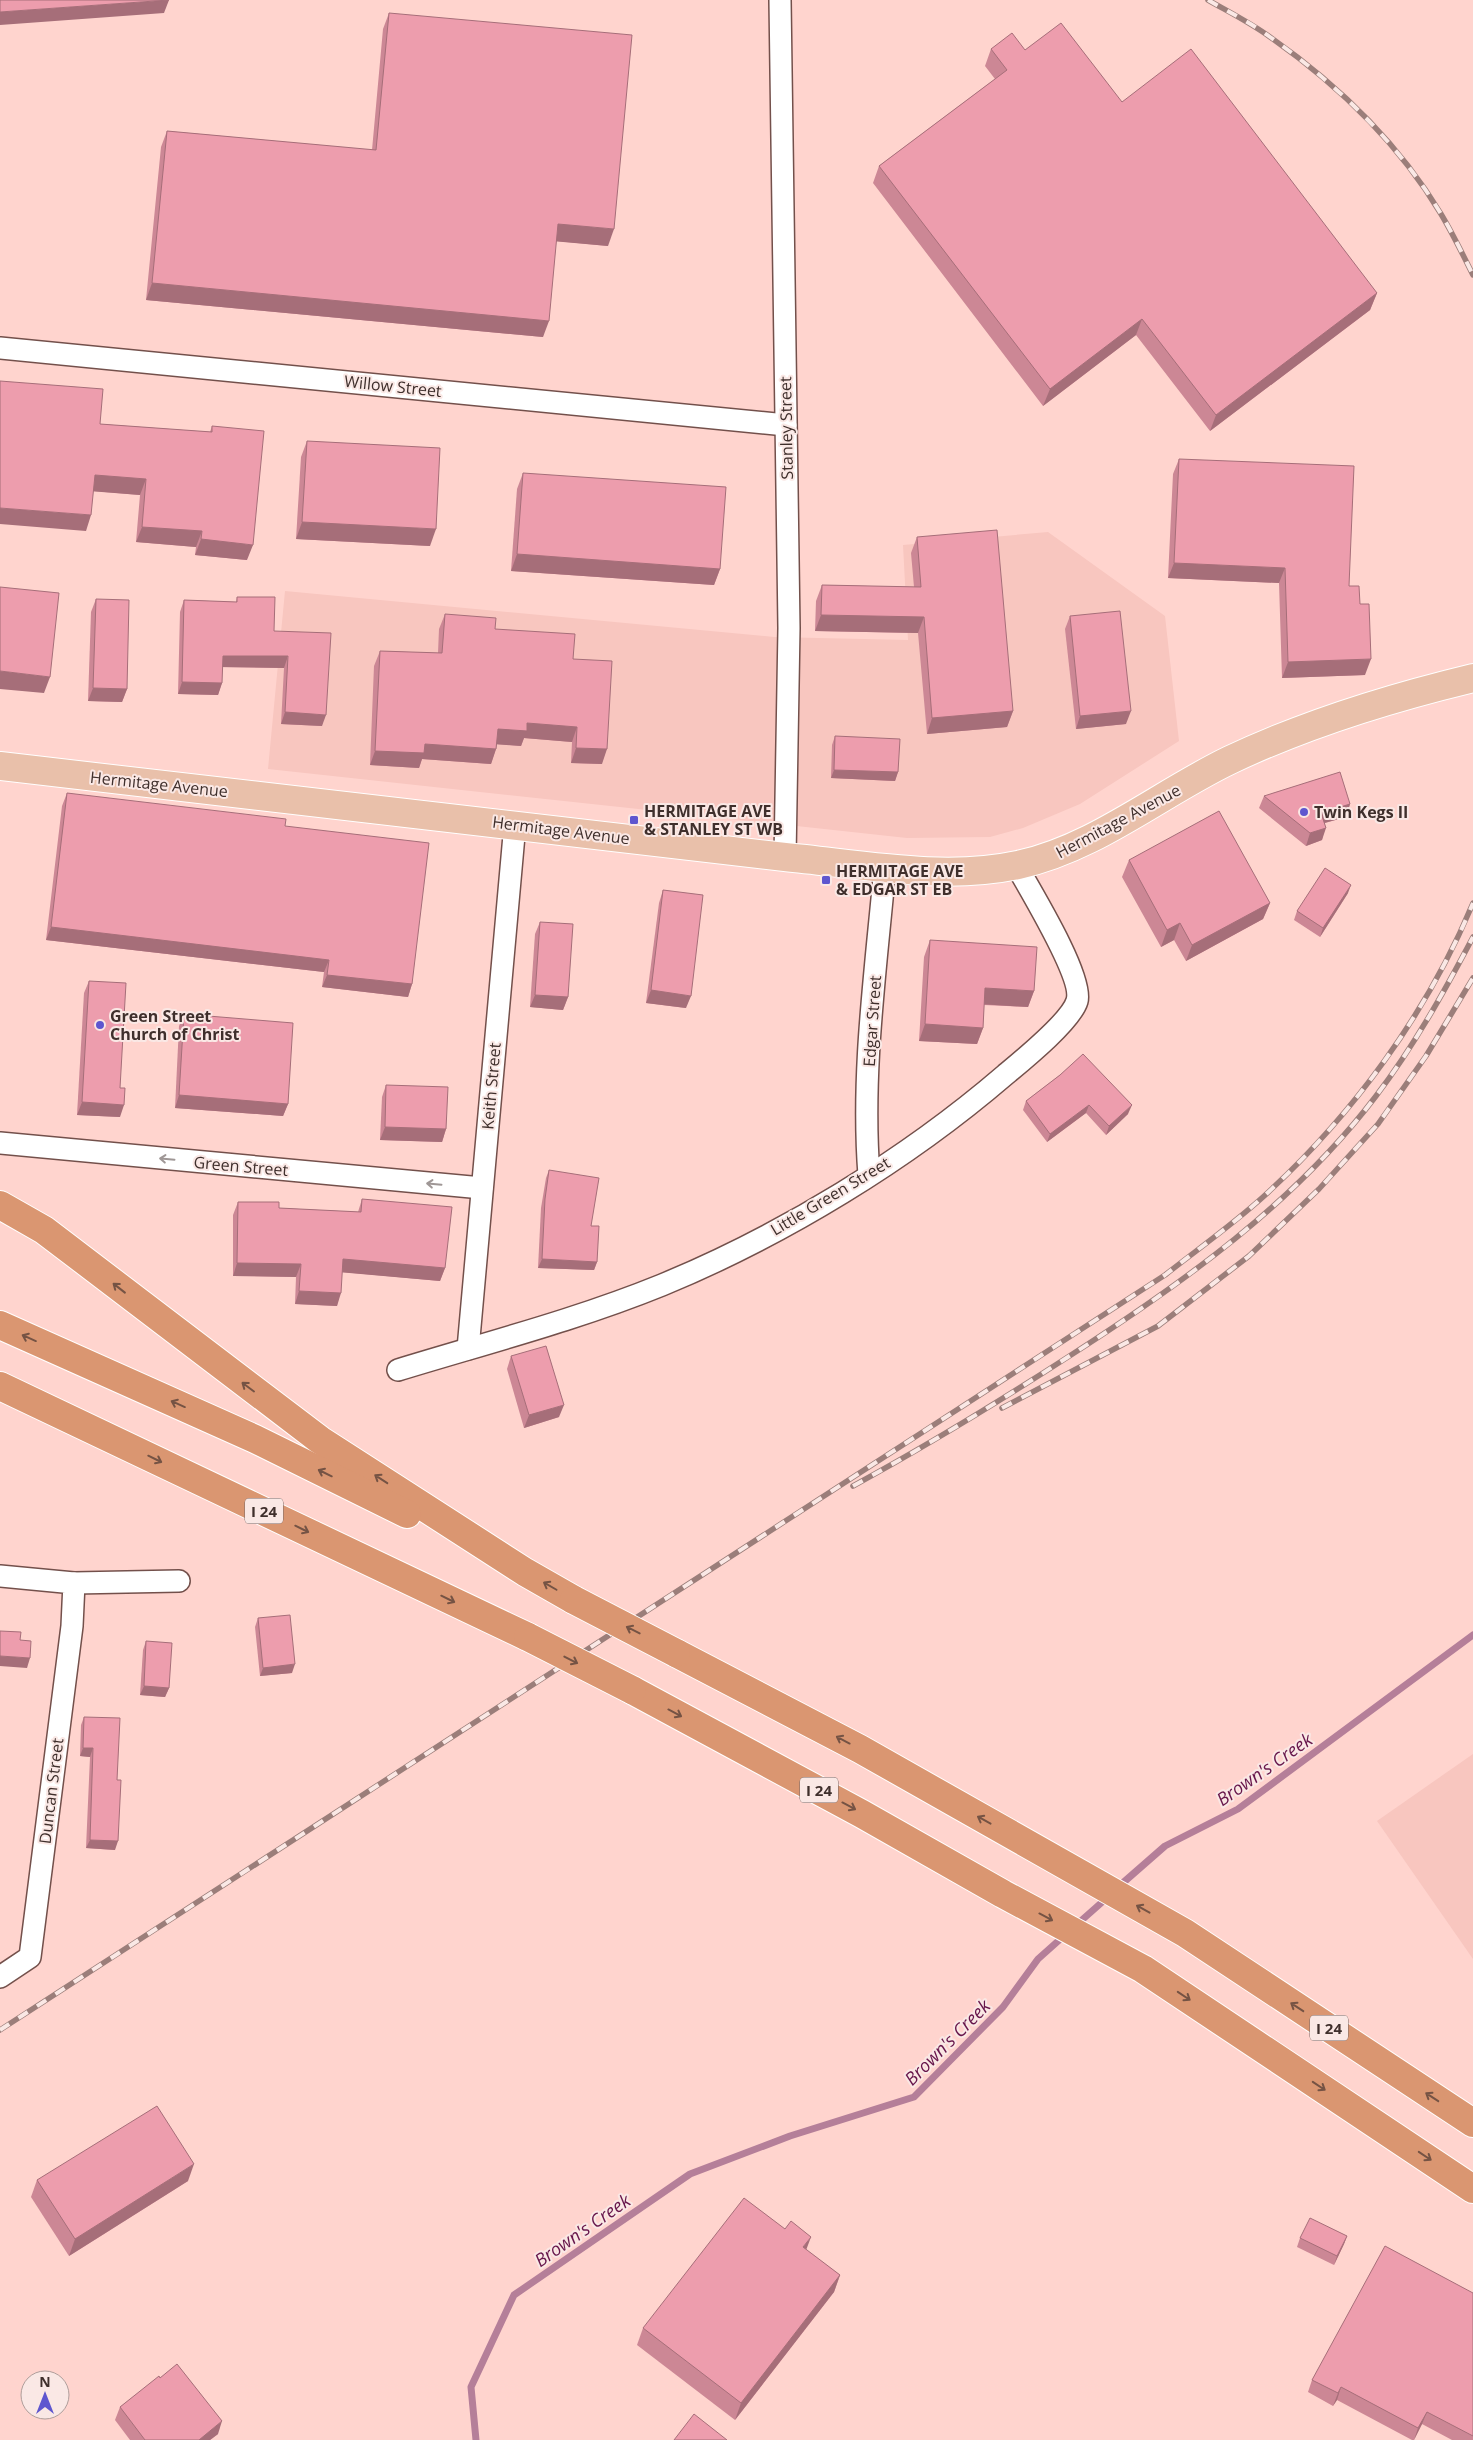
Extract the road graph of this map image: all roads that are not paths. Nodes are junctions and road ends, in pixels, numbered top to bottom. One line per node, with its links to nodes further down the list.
1 (780, 0): 3 (street, Stanley Street)
2 (0, 348): 3 (street, Willow Street)
3 (786, 425): 7 (street, Stanley Street)
4 (1473, 678): 8 (main road, Hermitage Avenue)
5 (0, 766): 6 (main road, Hermitage Avenue)
6 (515, 824): 7 (main road, Hermitage Avenue); 12 (street, Keith Street)
7 (785, 857): 9 (main road, Hermitage Avenue)
8 (1016, 866): 9 (main road, Hermitage Avenue); 11 (street, Little Green Street)
9 (884, 867): 11 (street, Edgar Street)
10 (0, 1143): 12 (street, Green Street, one-way to 10)
11 (869, 1175): 15 (street, Little Green Street)
12 (482, 1188): 15 (street, Keith Street)
13 (0, 1205): 20 (highway, one-way to 13)
14 (0, 1325): 20 (highway, I 24, one-way to 14)
15 (468, 1349): 16 (street, Little Green Street)
16 (398, 1370)
17 (0, 1386): 19 (highway, I 24)
18 (0, 1402): 19 (highway)
19 (120, 1442): 26 (highway, I 24, one-way to 26, bridge)
20 (525, 1572): 25 (highway, I 24, one-way to 20, bridge)
21 (0, 1576): 23 (street)
22 (179, 1581): 23 (street)
23 (74, 1583): 24 (street, Duncan Street)
24 (0, 1977)
25 (1473, 2124)
26 (1473, 2188)

